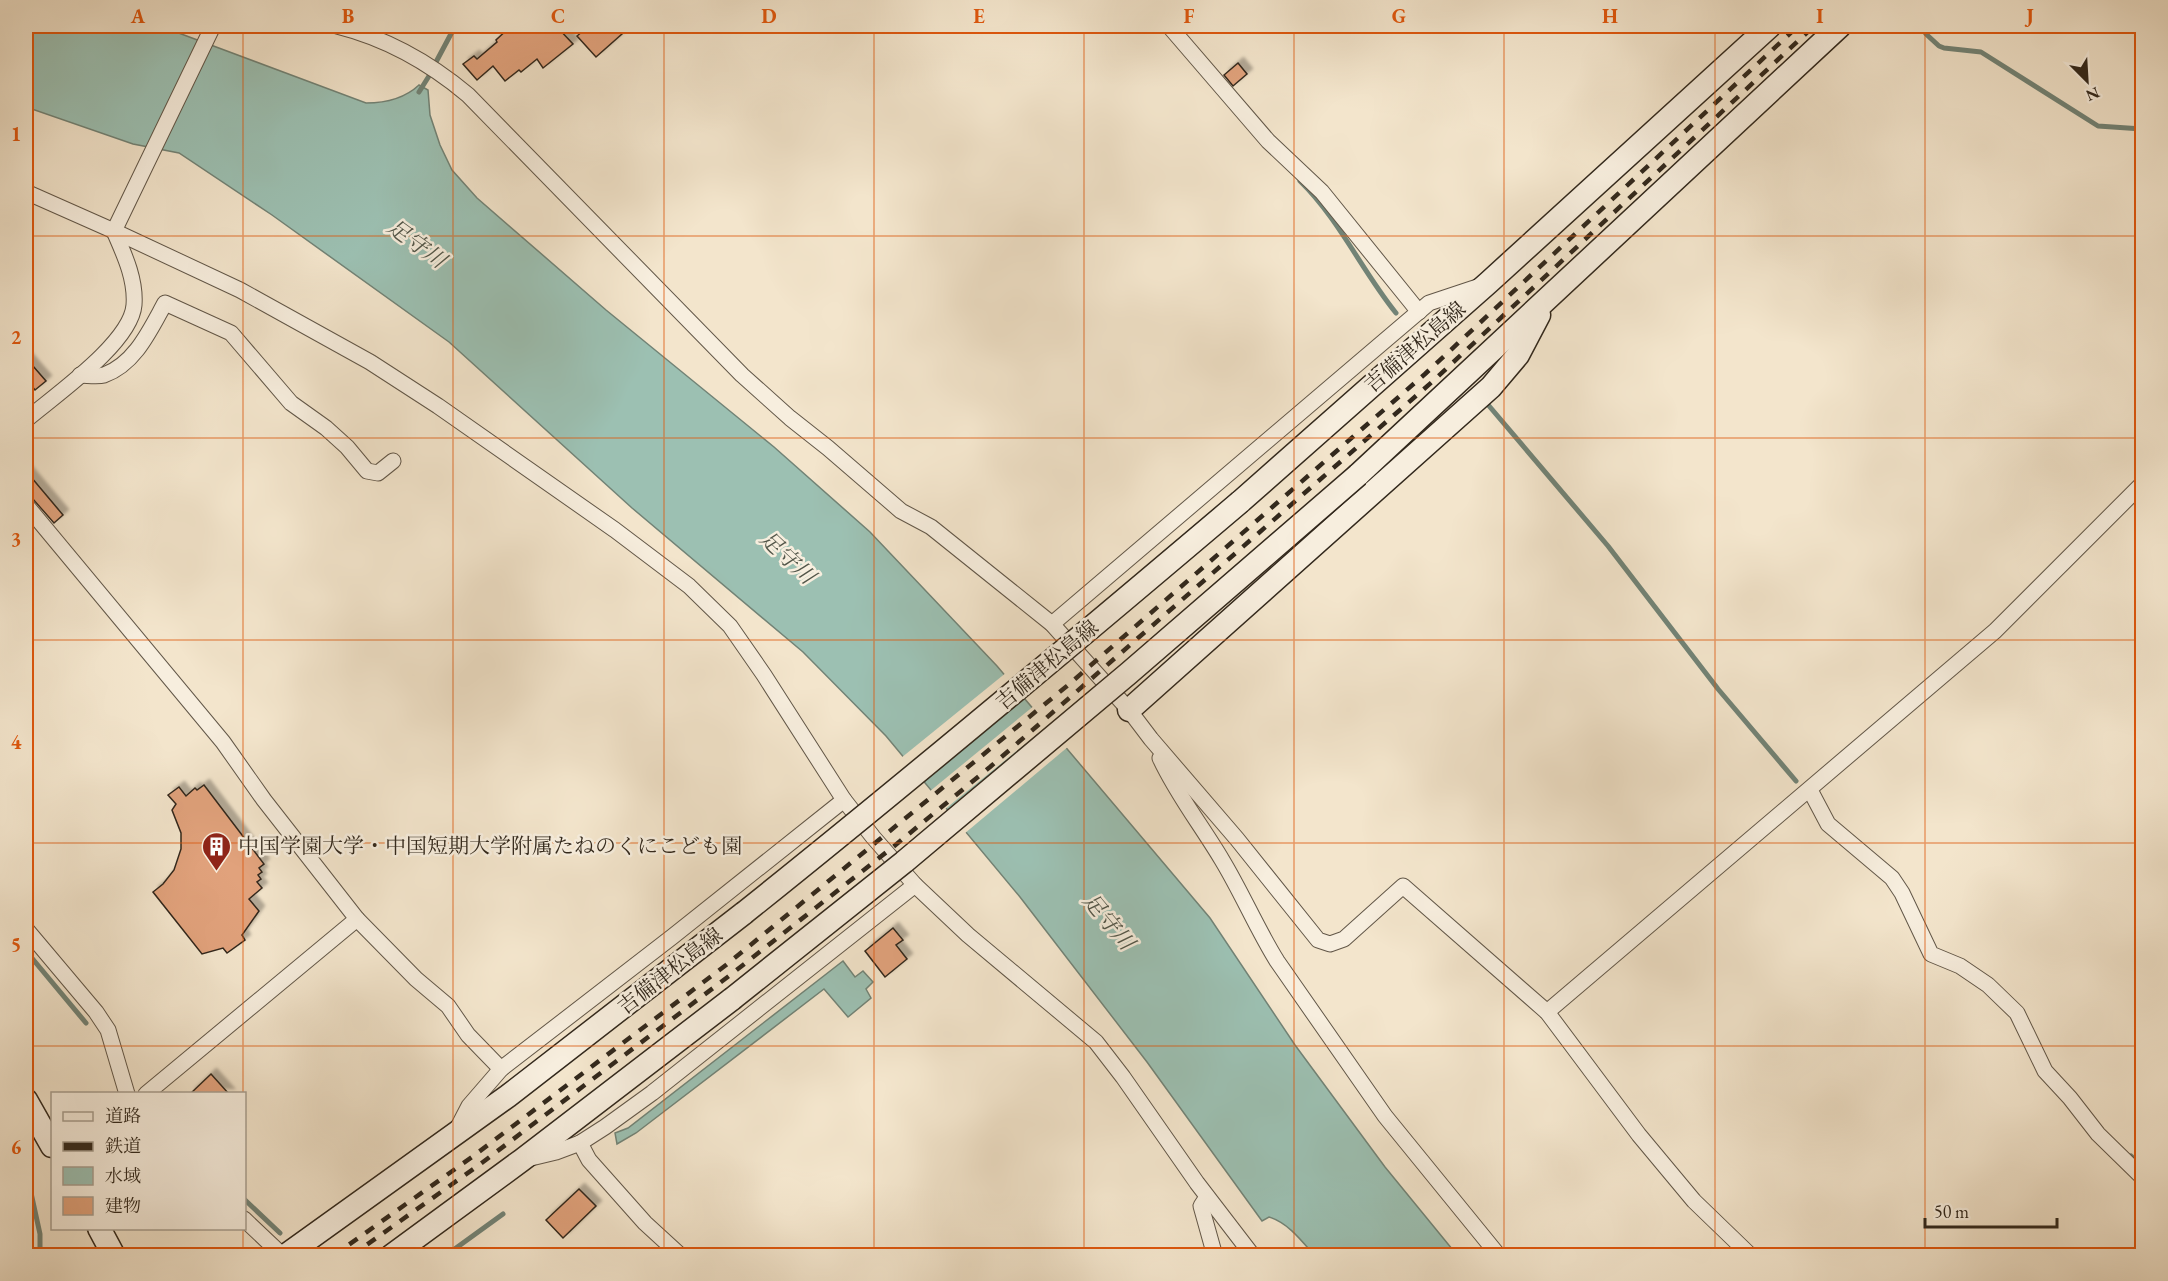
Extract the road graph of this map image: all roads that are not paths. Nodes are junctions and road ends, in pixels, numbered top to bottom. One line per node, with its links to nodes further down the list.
1 (213, 26): 7 (street)
2 (337, 26): 16 (street)
3 (1169, 26): 10 (street)
4 (1770, 26): 8 (main road, 吉備津松島線)
5 (1840, 26): 9 (main road)
6 (26, 192): 7 (street)
7 (116, 227): 11 (street); 20 (street)
8 (1488, 283): 10 (street); 29 (main road, 吉備津松島線, bridge)
9 (1546, 300): 17 (main road); 32 (main road, bridge)
10 (1419, 312): 16 (street)
11 (80, 375): 12 (street); 13 (street)
12 (26, 420)
13 (393, 461)
14 (2142, 484): 19 (street)
15 (26, 505): 22 (street)
16 (1052, 624): 17 (street)
17 (1130, 710): 18 (street)
18 (1151, 740): 24 (street); 43 (street)
19 (1810, 790): 24 (street); 33 (street)
20 (844, 800): 21 (street); 25 (street)
21 (915, 885): 30 (street); 34 (street)
22 (357, 919): 25 (street); 27 (street)
23 (26, 929): 26 (street)
24 (1547, 1012): 44 (street)
25 (501, 1070): 29 (street)
26 (126, 1092)
27 (148, 1092)
28 (26, 1100): 31 (main road)
29 (455, 1134): 38 (main road, 吉備津松島線)
30 (580, 1143): 32 (street); 40 (street)
31 (51, 1144)
32 (522, 1160): 39 (main road)
33 (2142, 1177)
34 (1207, 1197): 41 (street); 42 (street)
35 (246, 1221): 38 (street)
36 (100, 1230): 37 (main road)
37 (114, 1256)
38 (284, 1256)
39 (391, 1256)
40 (681, 1256)
41 (1215, 1256)
42 (1253, 1256)
43 (1499, 1256)
44 (1750, 1256)

